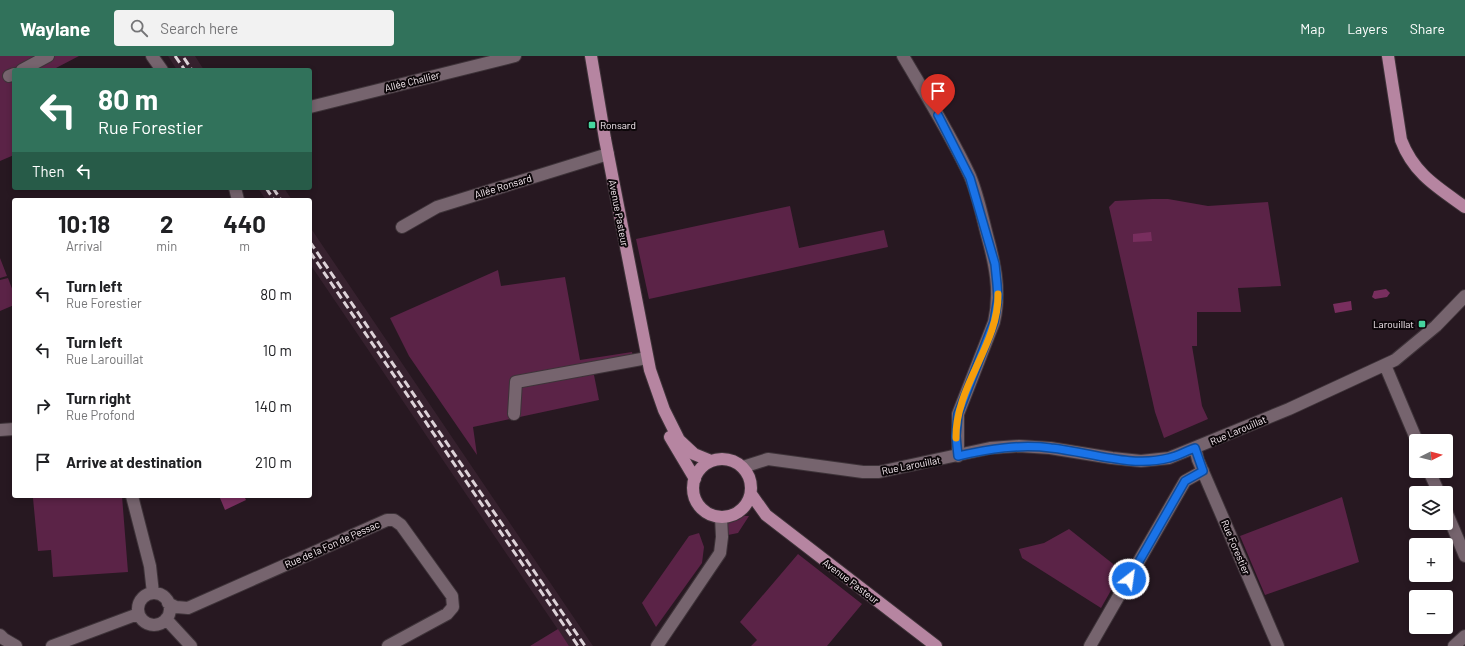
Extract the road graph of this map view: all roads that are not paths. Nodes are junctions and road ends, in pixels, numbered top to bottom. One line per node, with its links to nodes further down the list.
1 (48, 56): 7 (street)
2 (152, 56): 8 (street)
3 (515, 56): 9 (street, Allée Challier)
4 (591, 56): 10 (main road, Avenue Pasteur)
5 (903, 56): 22 (street)
6 (1388, 56): 11 (main road)
7 (36, 67)
8 (161, 68)
9 (312, 107)
10 (608, 154): 12 (street, Allée Ronsard); 14 (main road, Avenue Pasteur)
11 (1465, 207)
12 (402, 226)
13 (1465, 296): 15 (street, Rue Larouillat)
14 (647, 358): 16 (main road, Avenue Pasteur); 17 (street)
15 (1385, 365): 20 (street); 21 (street, Rue Larouillat)
16 (650, 370): 23 (main road, Avenue Pasteur); 26 (main road, Avenue Pasteur)
17 (514, 414)
18 (12, 429): 19 (street)
19 (0, 430)
20 (1414, 434)
21 (1195, 448): 22 (street, Rue Larouillat); 25 (street, Rue Forestier)
22 (958, 456): 24 (street, Rue Larouillat)
23 (710, 461): 24 (main road); 26 (main road)
24 (743, 467): 27 (main road)
25 (1203, 471): 46 (street); 47 (street, Rue Forestier)
26 (695, 479): 31 (main road)
27 (751, 494): 29 (main road); 30 (main road, Avenue Pasteur)
28 (133, 498): 34 (street)
29 (743, 509): 30 (main road, Avenue Pasteur); 31 (main road)
30 (766, 515): 45 (main road, Avenue Pasteur)
31 (721, 518): 44 (street)
32 (1453, 528): 33 (street)
33 (1465, 556)
34 (153, 593): 35 (street); 36 (street)
35 (168, 603): 37 (street); 43 (street, Rue de la Fon de Pessac)
36 (138, 614): 37 (street); 41 (street)
37 (166, 619): 42 (street)
38 (0, 635): 40 (street)
39 (1465, 636): 48 (street)
40 (16, 646)
41 (52, 646)
42 (191, 646)
43 (388, 646)
44 (657, 646)
45 (936, 646)
46 (1090, 646)
47 (1278, 646)
48 (1454, 646)

